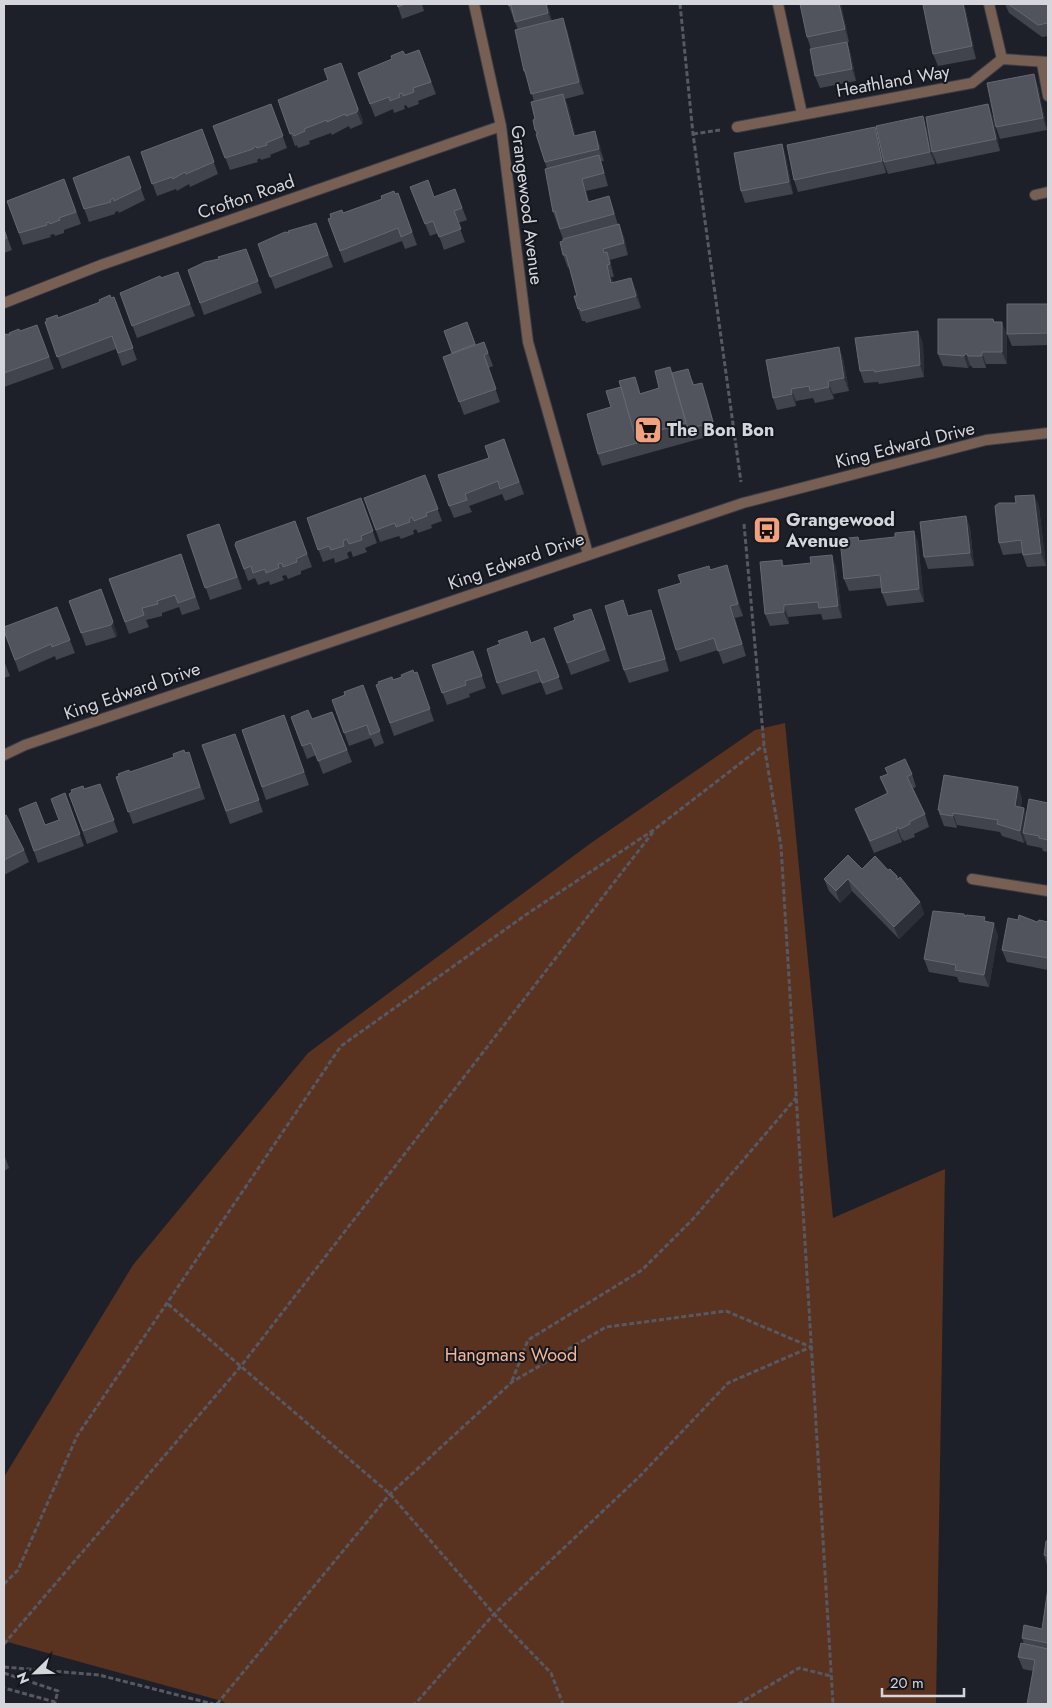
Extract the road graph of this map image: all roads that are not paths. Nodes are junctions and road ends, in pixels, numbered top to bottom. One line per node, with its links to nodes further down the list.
1 (474, 4): 8 (street, Grangewood Avenue)
2 (778, 4): 7 (street)
3 (989, 4): 4 (street)
4 (1002, 59): 5 (street); 7 (street, Heathland Way)
5 (1045, 63): 6 (street)
6 (1048, 96)
7 (802, 114): 9 (street, Heathland Way)
8 (501, 126): 12 (street, Crofton Road); 14 (street, Grangewood Avenue)
9 (737, 127)
10 (1048, 192): 11 (street)
11 (1035, 196)
12 (4, 303)
13 (1048, 433): 14 (street, King Edward Drive)
14 (588, 554): 15 (street, King Edward Drive)
15 (4, 755)
16 (972, 879): 17 (street)
17 (1048, 891)

